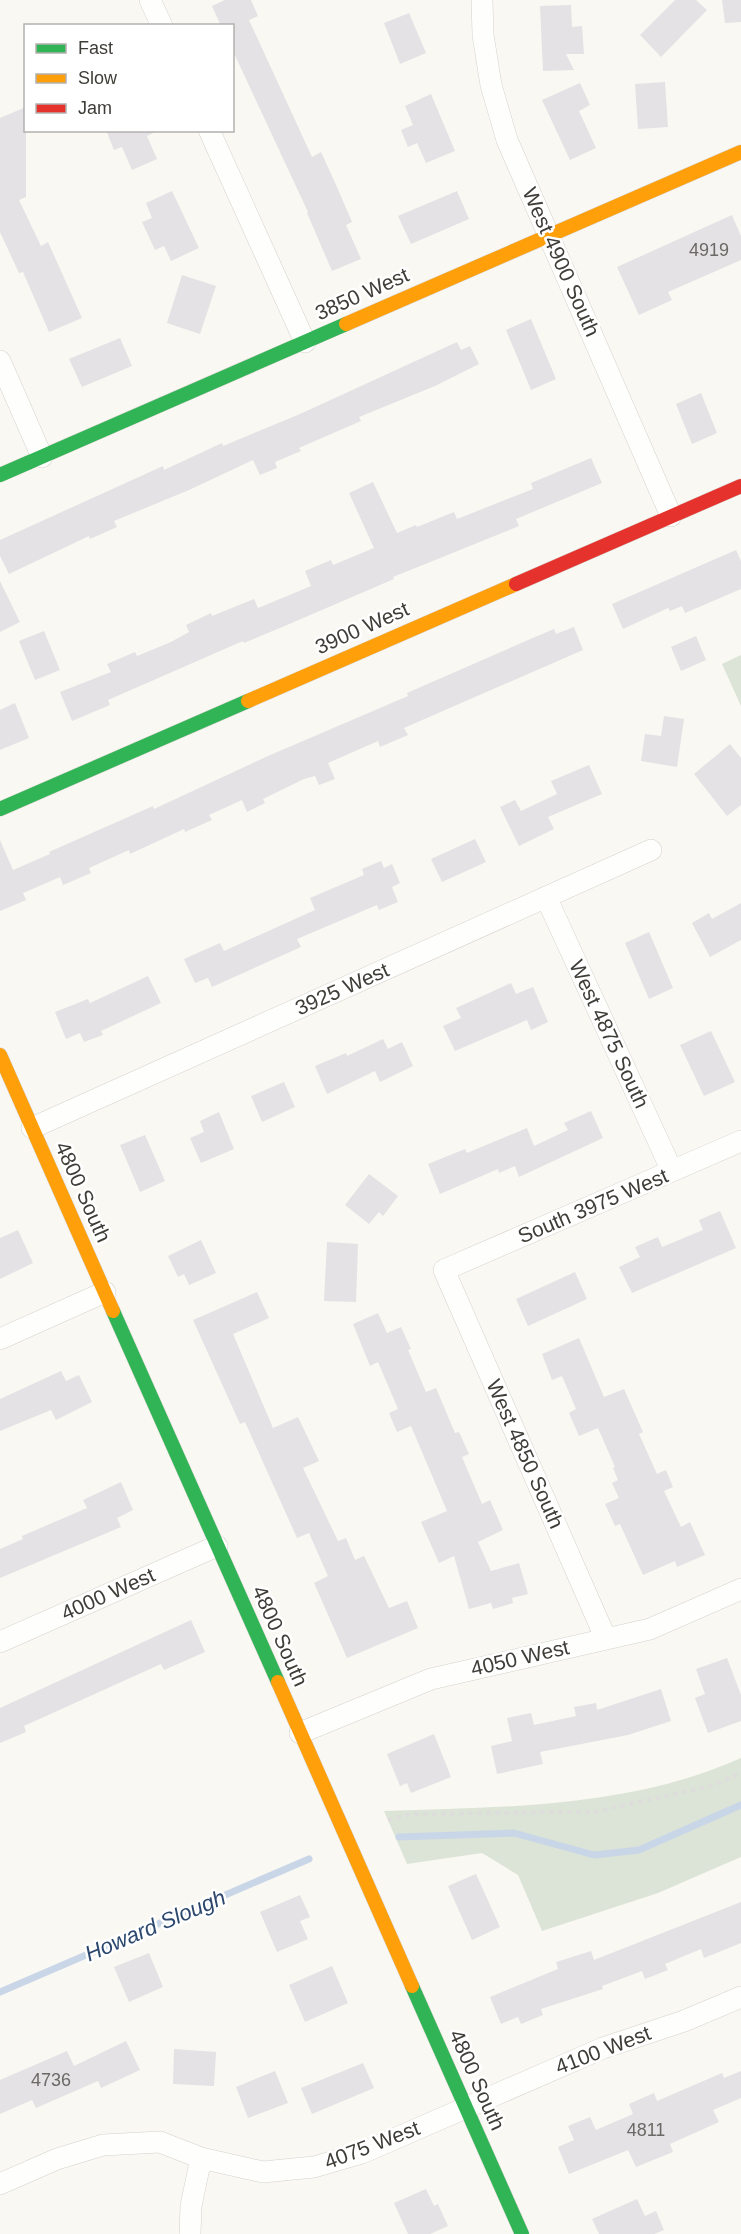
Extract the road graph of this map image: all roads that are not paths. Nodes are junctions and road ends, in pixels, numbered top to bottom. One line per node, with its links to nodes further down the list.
1 (150, 0): 3 (street)
2 (482, 0): 6 (street, West 4900 South)
3 (161, 24)
4 (210, 132): 7 (street)
5 (741, 152): 6 (street, 3850 West)
6 (549, 236): 7 (street, 3850 West); 12 (street, West 4900 South)
7 (305, 342): 9 (street, 3850 West)
8 (0, 361): 9 (street)
9 (42, 457): 10 (street, 3850 West)
10 (0, 475)
11 (741, 486): 12 (street, 3900 West)
12 (671, 516): 13 (street, 3900 West)
13 (0, 809)
14 (651, 850): 15 (street, 3925 West)
15 (546, 897): 17 (street, 3925 West); 19 (street, West 4875 South)
16 (0, 1054): 17 (street, 4800 South)
17 (32, 1128): 21 (street, 4800 South)
18 (741, 1141): 19 (street, South 3975 West)
19 (672, 1171): 20 (street, South 3975 West)
20 (444, 1270): 25 (street, West 4850 South)
21 (105, 1292): 22 (street); 23 (street, 4800 South)
22 (0, 1339)
23 (217, 1546): 26 (street, 4000 West); 27 (street, 4800 South)
24 (741, 1589): 25 (street, 4050 West)
25 (606, 1639): 27 (street, 4050 West)
26 (0, 1642)
27 (300, 1733): 29 (street, 4800 South)
28 (741, 1997): 29 (street, 4100 West)
29 (466, 2107): 30 (street, 4075 West); 33 (street, 4800 South)
30 (201, 2158): 31 (street, 4075 West); 32 (street)
31 (0, 2184)
32 (190, 2234)
33 (522, 2234)

